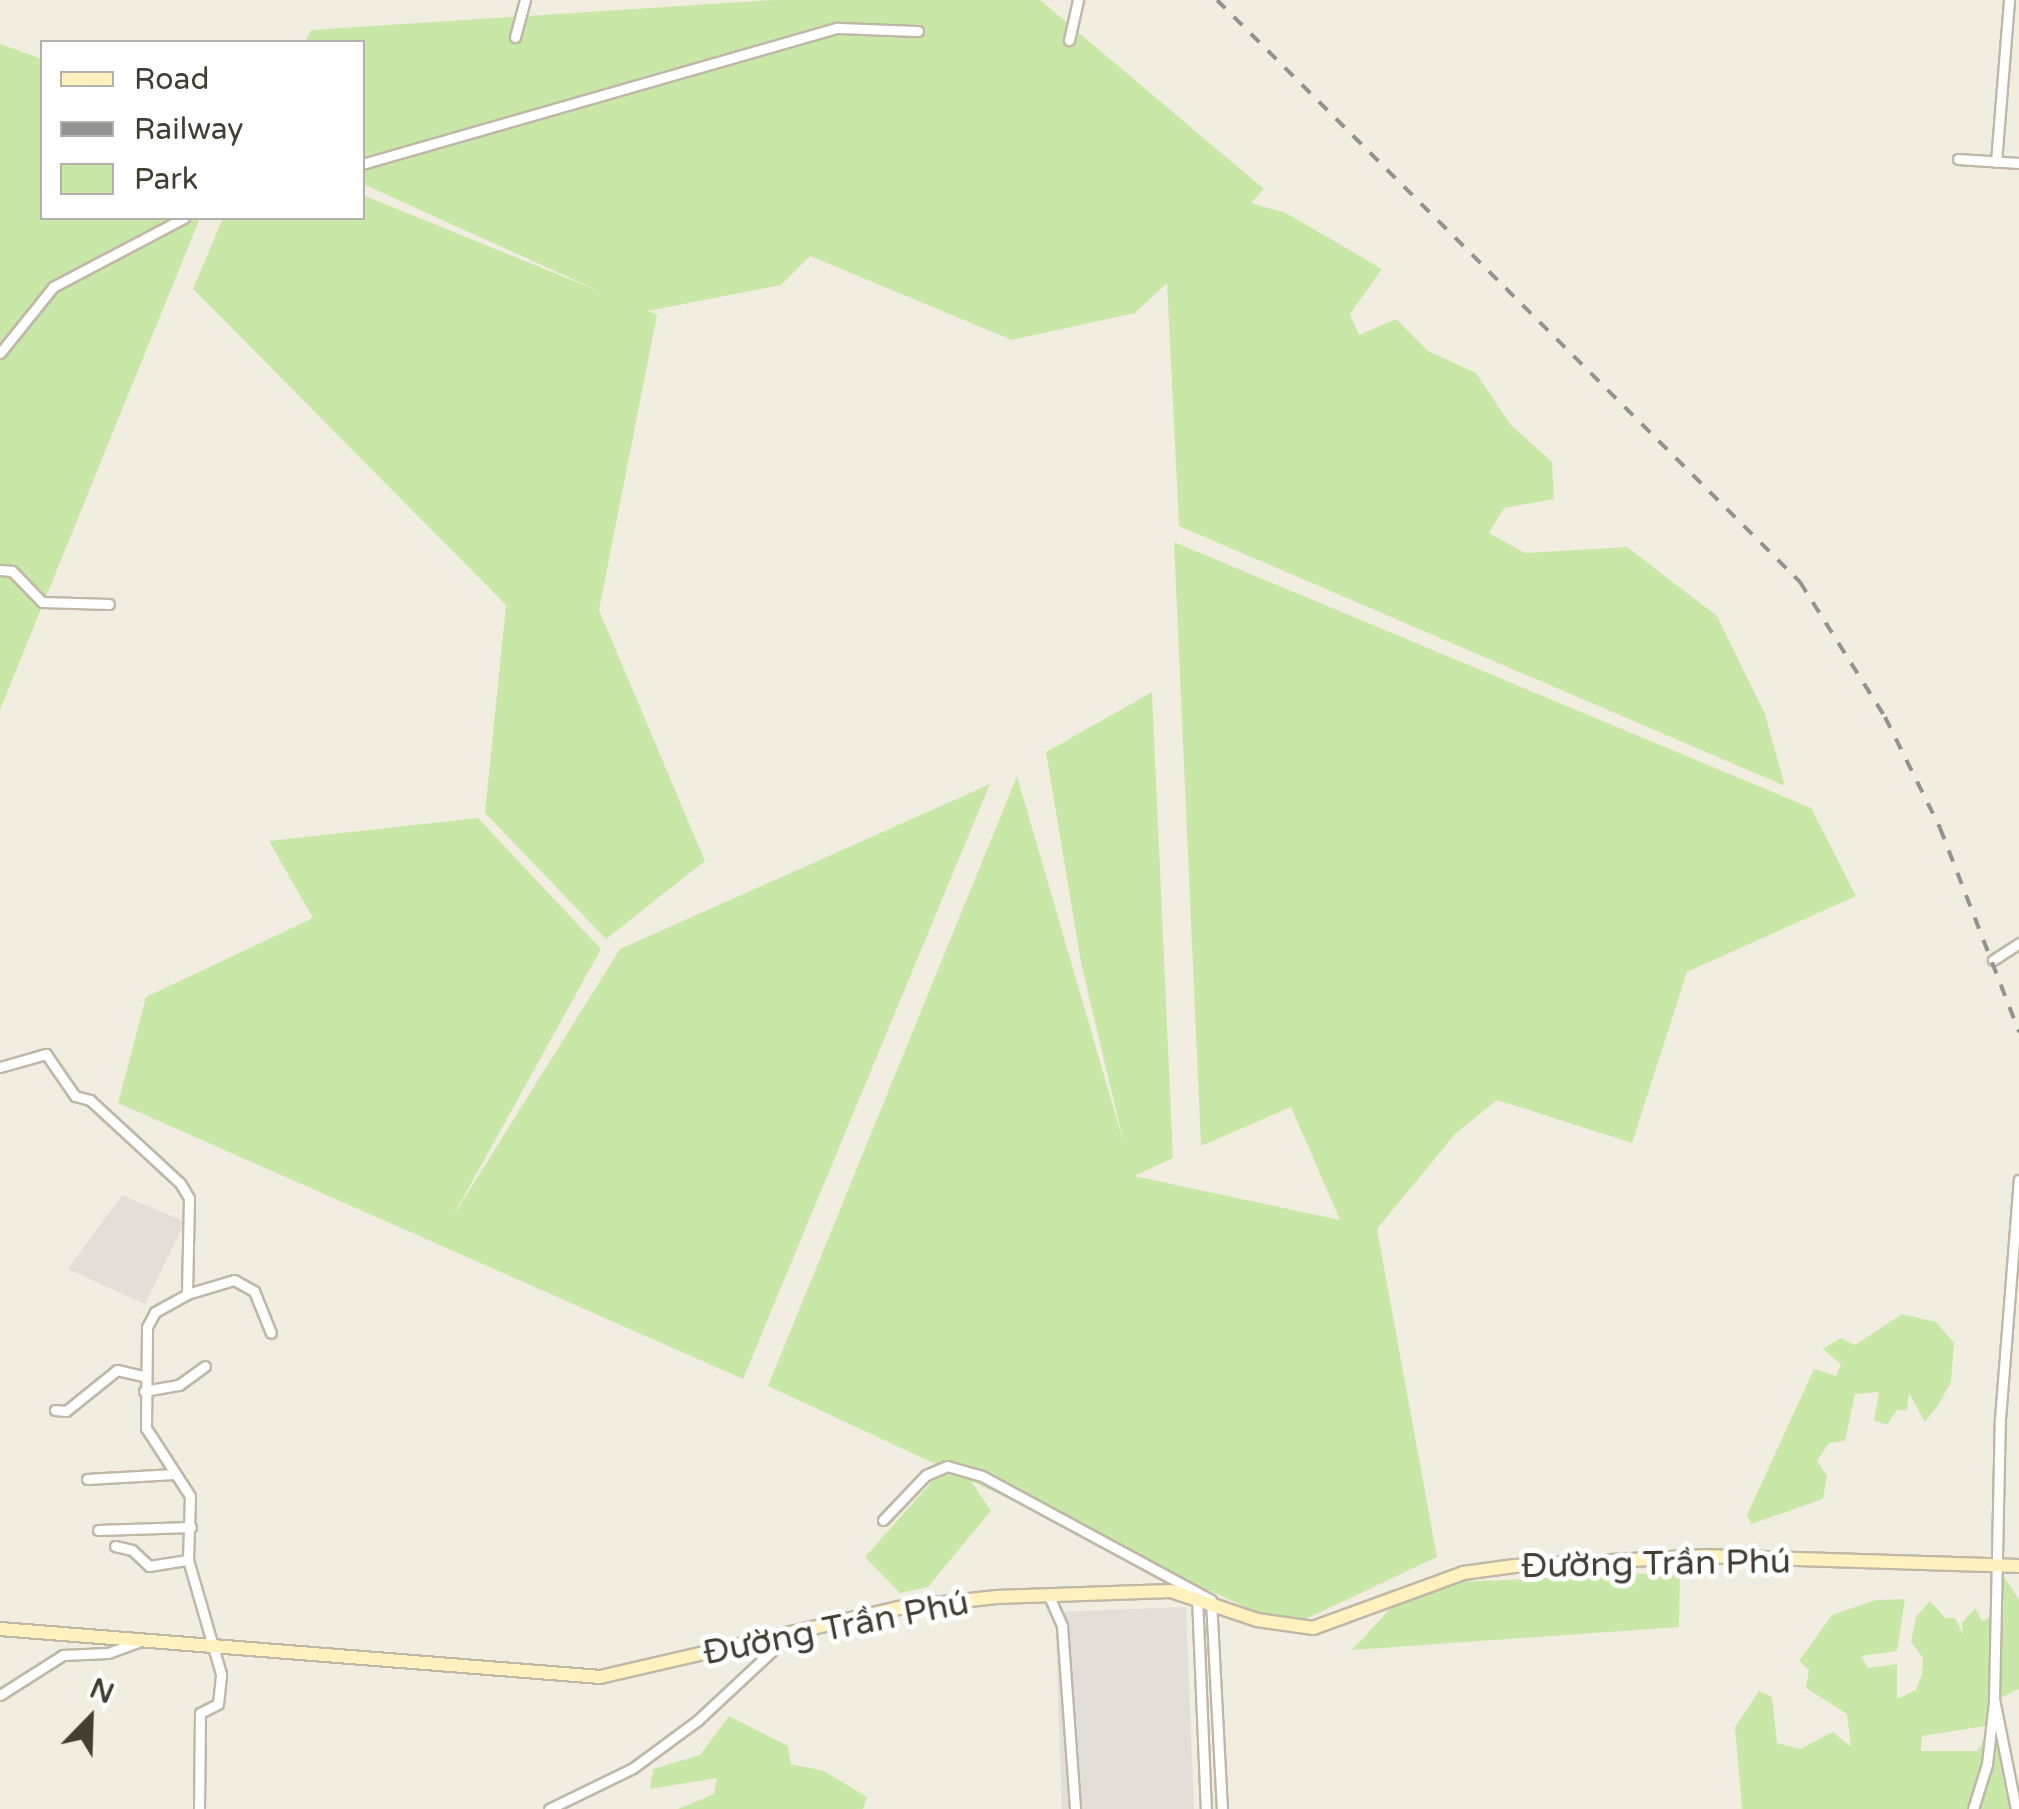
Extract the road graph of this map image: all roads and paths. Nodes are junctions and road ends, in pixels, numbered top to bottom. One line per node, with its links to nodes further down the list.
1 (526, 0): 5 (street)
2 (1078, 0): 6 (street)
3 (2008, 0): 8 (street)
4 (918, 31): 9 (street)
5 (515, 37)
6 (1069, 40)
7 (1958, 160): 8 (street)
8 (1996, 162): 10 (street)
9 (365, 163)
10 (2019, 164)
11 (180, 220): 12 (street)
12 (0, 353)
13 (0, 570): 14 (street)
14 (109, 604)
15 (2019, 943): 16 (street)
16 (1993, 960)
17 (0, 1067): 19 (street)
18 (2019, 1180): 33 (street)
19 (186, 1294): 20 (street); 22 (street)
20 (271, 1333)
21 (205, 1366): 23 (street)
22 (143, 1376): 23 (street); 24 (street)
23 (144, 1391): 25 (street)
24 (56, 1410)
25 (174, 1474): 26 (street); 28 (street)
26 (87, 1479)
27 (883, 1520): 35 (street)
28 (191, 1527): 29 (street); 31 (street)
29 (98, 1530)
30 (115, 1546): 31 (street)
31 (188, 1560): 39 (street)
32 (2019, 1566): 33 (main road, Đường Trần Phú)
33 (1995, 1567): 35 (main road, Đường Trần Phú); 41 (street)
34 (1048, 1594): 35 (main road, Đường Trần Phú); 37 (main road, Đường Trần Phú); 44 (street)
35 (1204, 1599): 45 (street); 46 (street)
36 (0, 1629): 38 (main road, Đường Trần Phú)
37 (788, 1636): 39 (main road, Đường Trần Phú); 43 (street)
38 (138, 1642): 39 (main road, Đường Trần Phú); 40 (street)
39 (214, 1647): 42 (street)
40 (0, 1695)
41 (1994, 1699): 47 (street); 48 (street)
42 (199, 1809)
43 (549, 1809)
44 (1075, 1809)
45 (1206, 1809)
46 (1222, 1809)
47 (1973, 1809)
48 (2016, 1809)

